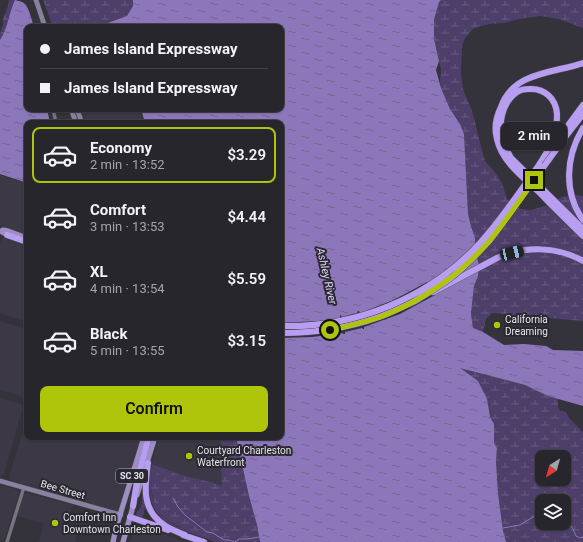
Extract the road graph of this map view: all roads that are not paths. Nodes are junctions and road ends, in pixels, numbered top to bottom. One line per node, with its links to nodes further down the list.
1 (36, 0): 2 (street)
2 (44, 24)
3 (583, 63): 12 (highway, bridge)
4 (583, 105): 7 (highway)
5 (583, 114): 16 (highway, bridge)
6 (583, 128): 8 (highway)
7 (539, 165): 9 (highway, bridge); 17 (highway, bridge)
8 (583, 220)
9 (583, 229)
10 (0, 230): 11 (main road); 13 (main road)
11 (7, 235): 14 (highway)
12 (583, 236)
13 (24, 237)
14 (24, 242)
15 (583, 262): 16 (highway, bridge)
16 (415, 301): 18 (highway)
17 (284, 326)
18 (284, 333)
19 (143, 440): 23 (main road, SC 30)
20 (148, 440): 26 (highway, SC 30)
21 (154, 440): 22 (main road, SC 30)
22 (148, 463): 26 (main road, SC 30); 29 (highway)
23 (134, 472): 26 (main road); 27 (main road, SC 30)
24 (0, 481): 25 (street, Bee Street)
25 (24, 487): 27 (street, Bee Street); 30 (street)
26 (133, 506): 28 (main road, SC 30)
27 (121, 515): 28 (main road); 31 (main road, SC 30)
28 (130, 517): 29 (highway); 32 (main road, SC 30)
29 (185, 535): 33 (highway)
30 (7, 542)
31 (113, 542)
32 (123, 542)
33 (204, 542)

